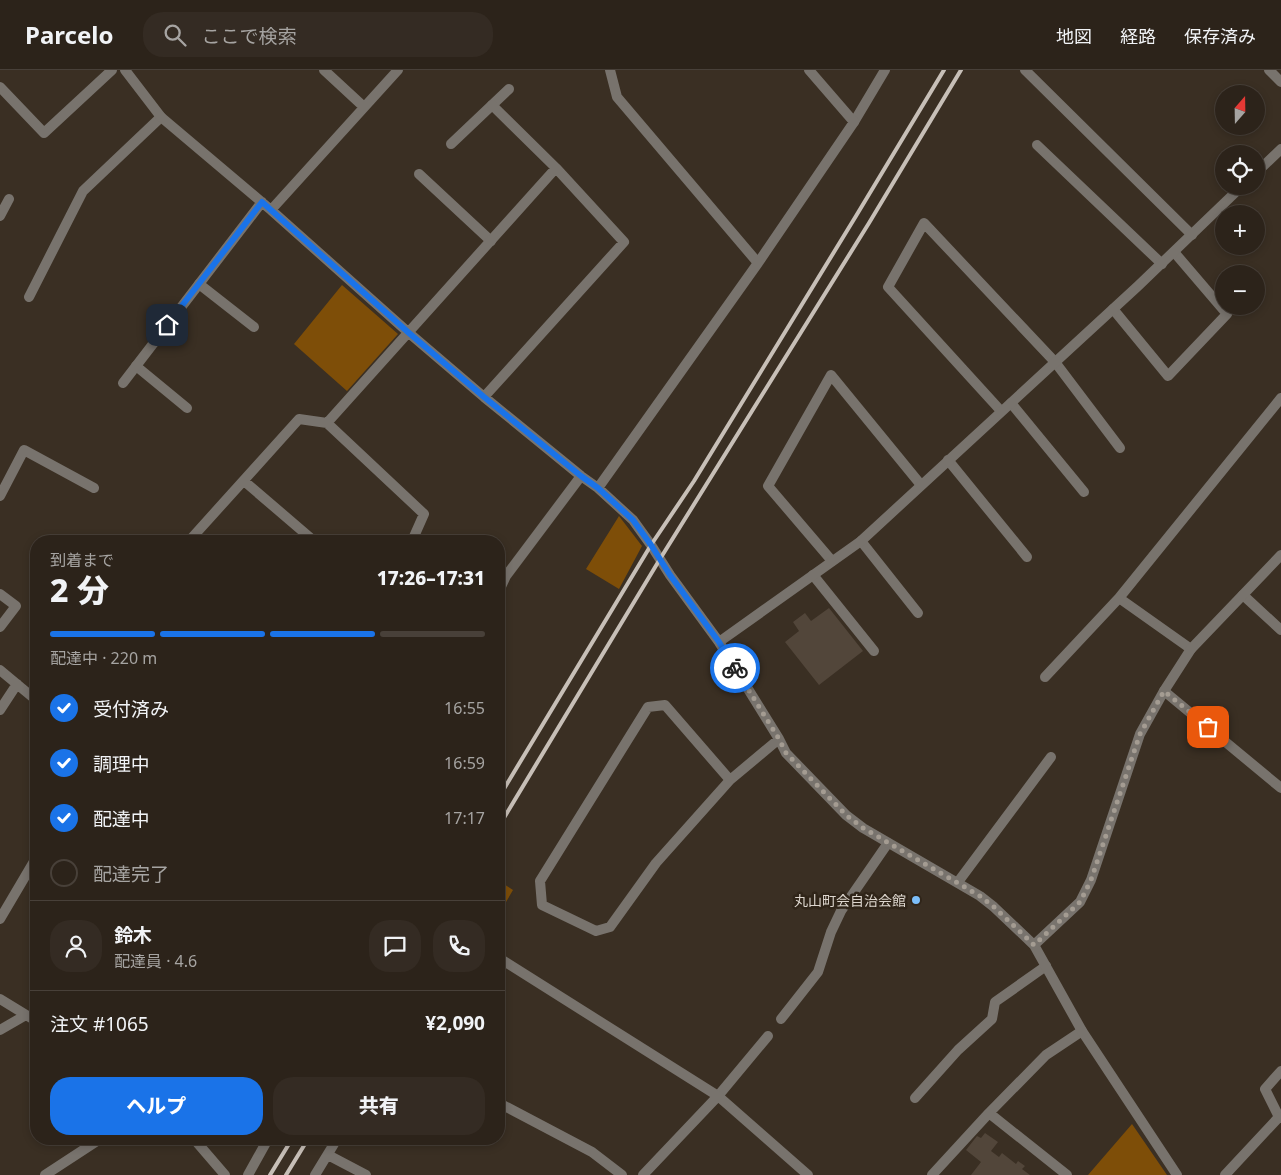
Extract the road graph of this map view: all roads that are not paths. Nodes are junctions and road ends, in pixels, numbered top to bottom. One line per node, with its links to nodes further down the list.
1 (112, 70): 11 (street)
2 (125, 70): 15 (street)
3 (324, 70): 14 (street)
4 (398, 70): 14 (street)
5 (610, 70): 31 (street)
6 (809, 70): 16 (street)
7 (885, 70): 16 (street)
8 (1026, 70): 28 (street)
9 (1269, 70): 10 (street)
10 (1281, 82)
11 (0, 87)
12 (509, 89): 13 (street)
13 (492, 105): 17 (street); 21 (street)
14 (364, 107): 26 (street)
15 (161, 116): 25 (street); 34 (street)
16 (854, 122): 31 (street)
17 (451, 144)
18 (1037, 145): 32 (street)
19 (1281, 149): 20 (street)
20 (1265, 164)
21 (556, 168): 29 (street); 41 (street)
22 (419, 174): 29 (street)
23 (1233, 195): 28 (street)
24 (9, 199): 27 (street)
25 (262, 202): 26 (street); 33 (street)
26 (271, 210): 37 (street)
27 (0, 216)
28 (1192, 235): 30 (street)
29 (491, 241): 37 (street)
30 (1174, 252): 32 (street); 35 (street)
31 (758, 263): 53 (street)
32 (1162, 264): 35 (street)
33 (199, 284): 36 (street); 39 (street)
34 (29, 297)
35 (1113, 309): 38 (street)
36 (254, 327)
37 (409, 333): 41 (street); 46 (street)
38 (1055, 362): 43 (street); 45 (street); 47 (street)
39 (136, 366): 40 (street); 44 (street)
40 (123, 383)
41 (484, 397): 49 (street)
42 (1281, 398): 67 (street)
43 (1011, 403): 45 (street); 54 (street)
44 (186, 408)
45 (1001, 411): 48 (street)
46 (327, 423): 50 (street); 58 (street)
47 (1120, 448)
48 (948, 460): 51 (street); 61 (street)
49 (581, 476): 53 (street); 64 (street)
50 (244, 481): 56 (street); 57 (street)
51 (921, 485): 59 (street); 62 (street)
52 (94, 488): 55 (street)
53 (598, 488): 71 (street)
54 (1084, 492)
55 (0, 496)
56 (194, 535)
57 (307, 535)
58 (415, 535)
59 (861, 541): 62 (street); 68 (street)
60 (1281, 555): 66 (street)
61 (1027, 557)
62 (832, 561): 63 (street)
63 (813, 575): 71 (street); 73 (street)
64 (505, 578)
65 (0, 594): 69 (street)
66 (1243, 595): 70 (street); 72 (street)
67 (1119, 598): 72 (street); 75 (street)
68 (918, 613)
69 (0, 627)
70 (1281, 630)
71 (719, 642): 80 (street)
72 (1191, 649): 77 (street)
73 (874, 651)
74 (0, 670): 76 (street)
75 (1045, 677)
76 (17, 684): 78 (street); 79 (street)
77 (1164, 691): 83 (street); 88 (street)
78 (30, 695)
79 (0, 710)
80 (779, 739): 82 (street); 84 (street)
81 (1051, 757): 86 (street)
82 (730, 780): 82 (street)
83 (1281, 788)
84 (888, 843): 86 (street); 94 (street)
85 (30, 868): 87 (street)
86 (958, 882): 88 (street)
87 (0, 919)
88 (1034, 945): 90 (street)
89 (505, 962): 99 (street)
90 (1046, 966): 96 (street); 100 (street)
91 (0, 1000): 92 (street)
92 (26, 1015): 93 (street); 95 (street)
93 (30, 1017)
94 (781, 1019)
95 (0, 1030)
96 (1082, 1031): 102 (street); 119 (street)
97 (768, 1036): 99 (street)
98 (1281, 1071): 103 (street)
99 (718, 1096): 115 (street); 116 (street)
100 (915, 1098)
101 (505, 1106): 114 (street)
102 (989, 1113): 117 (street); 118 (street)
103 (1280, 1118): 120 (street)
104 (91, 1145): 109 (street)
105 (199, 1145): 110 (street)
106 (265, 1145): 111 (street)
107 (334, 1145): 108 (street)
108 (328, 1155): 112 (street); 113 (street)
109 (45, 1175)
110 (225, 1175)
111 (248, 1175)
112 (316, 1175)
113 (366, 1175)
114 (622, 1175)
115 (644, 1175)
116 (808, 1175)
117 (932, 1175)
118 (1067, 1175)
119 (1177, 1175)
120 (1225, 1175)

